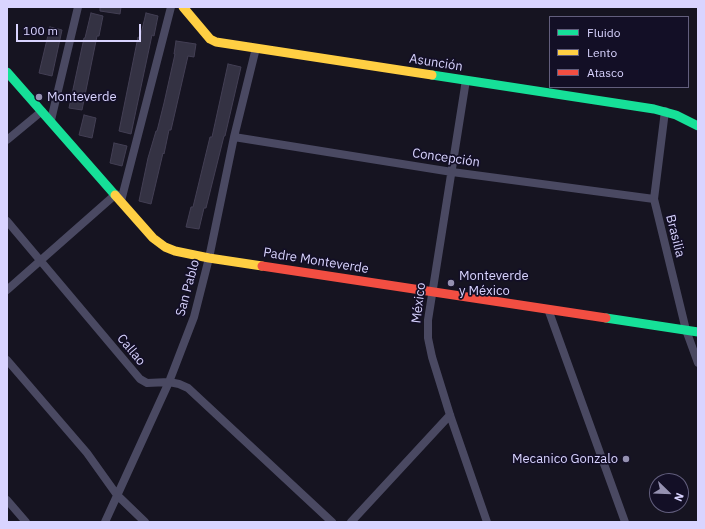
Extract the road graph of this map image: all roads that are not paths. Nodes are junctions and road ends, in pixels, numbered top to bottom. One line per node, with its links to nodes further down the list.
1 (78, 7): 9 (street)
2 (171, 7): 14 (street)
3 (183, 7): 4 (street, Asunción)
4 (256, 48): 6 (street, Asunción); 11 (street, San Pablo)
5 (7, 72): 7 (street, Padre Monteverde)
6 (466, 80): 8 (street, Asunción); 13 (street, México)
7 (42, 111): 9 (street, Padre Monteverde); 12 (street)
8 (665, 111): 10 (street, Asunción); 15 (street, Brasilia)
9 (51, 120): 14 (street, Padre Monteverde)
10 (698, 126)
11 (234, 137): 13 (street, Concepción); 17 (street, San Pablo)
12 (7, 140)
13 (452, 172): 15 (street, Concepción); 20 (street, México)
14 (118, 198): 17 (street, Padre Monteverde); 18 (street)
15 (654, 199): 22 (street, Brasilia)
16 (7, 221): 18 (street, Callao)
17 (209, 258): 20 (street, Padre Monteverde); 26 (street, San Pablo)
18 (40, 260): 19 (street); 26 (street, Callao)
19 (7, 290)
20 (432, 291): 21 (street, Padre Monteverde); 27 (street, México)
21 (548, 309): 22 (street, Padre Monteverde); 36 (street)
22 (686, 330): 23 (street, Padre Monteverde); 25 (street, Brasilia)
23 (698, 332)
24 (7, 360): 28 (street)
25 (698, 363)
26 (169, 382): 28 (street, San Pablo); 33 (street, Callao)
27 (450, 415): 34 (street); 35 (street, México)
28 (117, 495): 31 (street, San Pablo); 32 (street)
29 (7, 500): 30 (street)
30 (26, 522)
31 (105, 522)
32 (145, 522)
33 (332, 522)
34 (351, 522)
35 (487, 522)
36 (625, 522)

